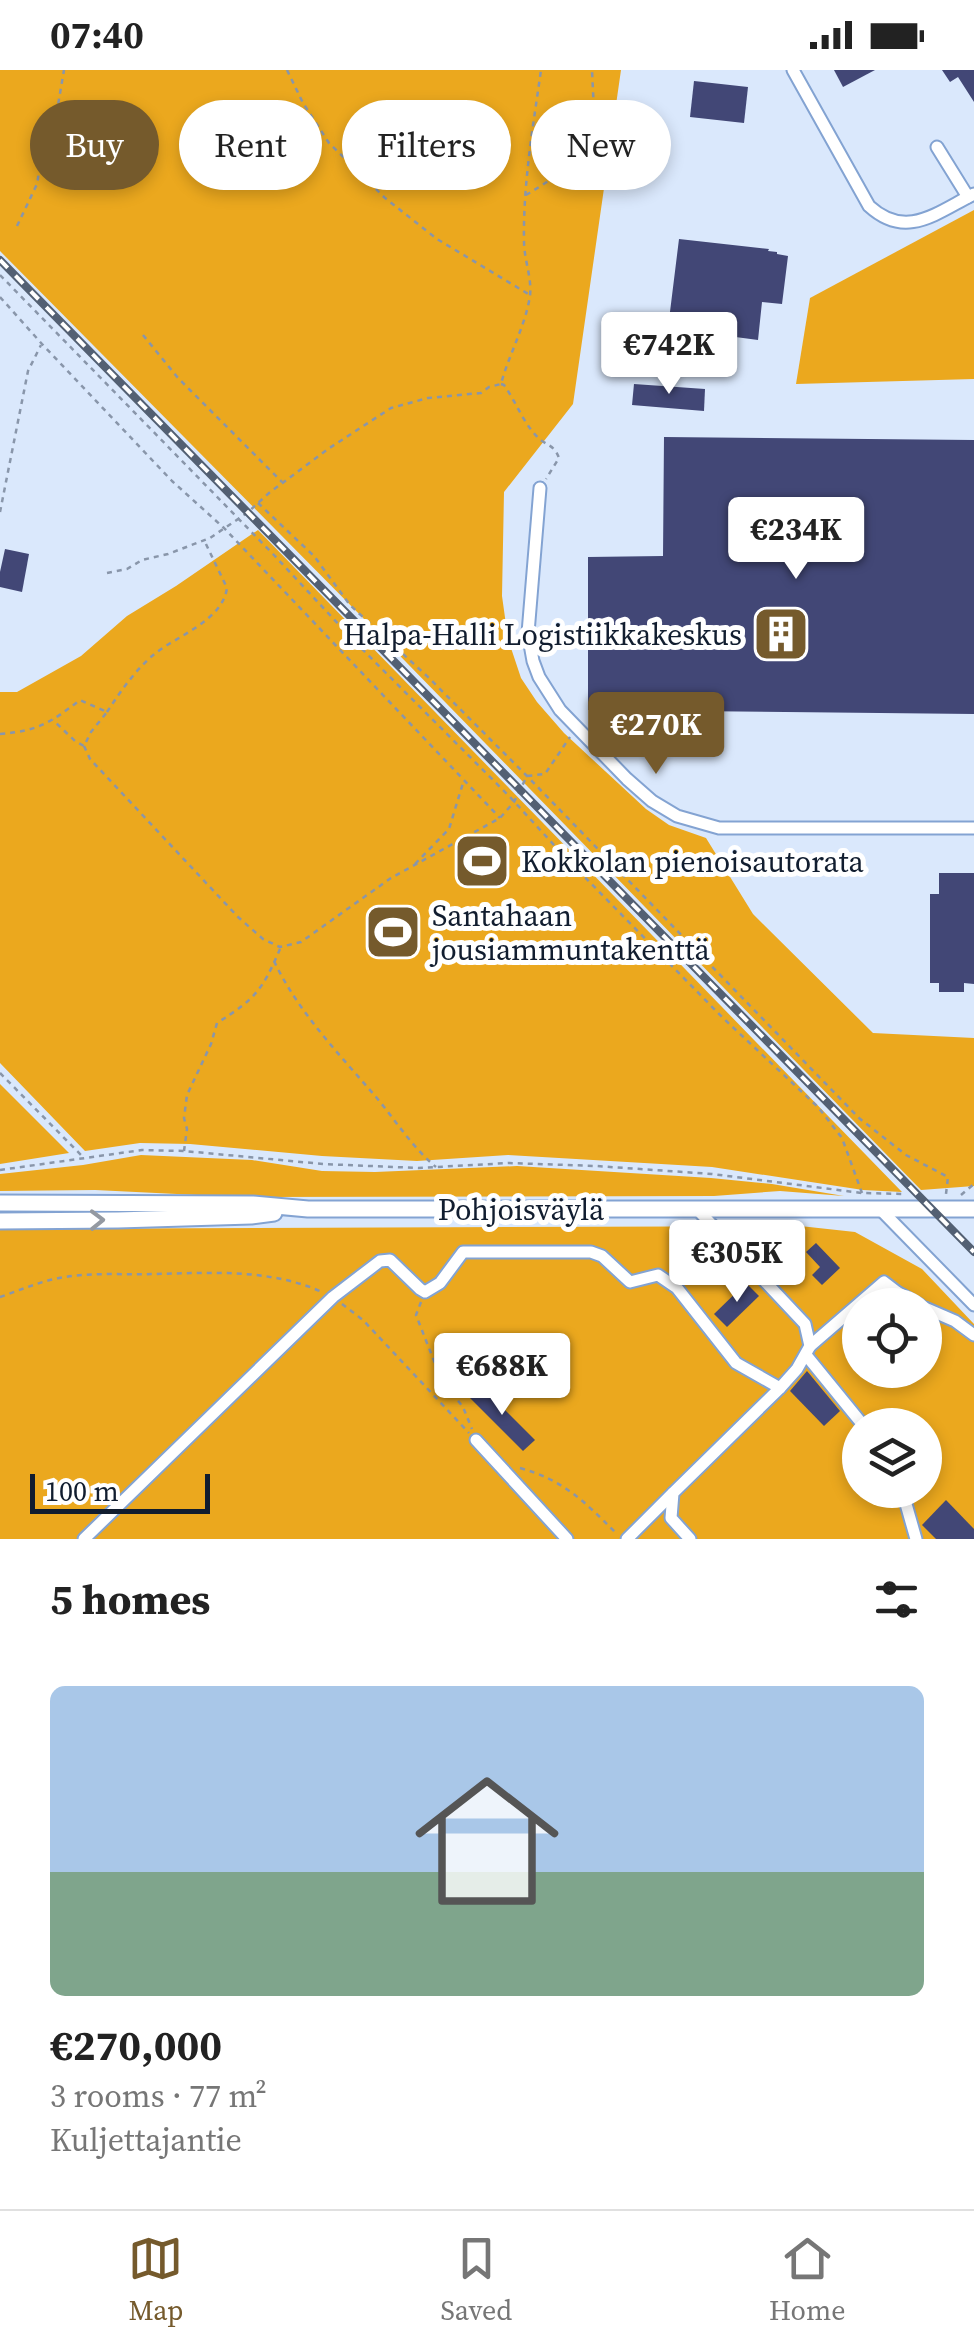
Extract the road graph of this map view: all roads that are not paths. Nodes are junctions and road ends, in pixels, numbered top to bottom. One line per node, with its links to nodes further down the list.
1 (792, 70): 3 (street)
2 (937, 147): 3 (street)
3 (971, 195)
4 (540, 488): 5 (street)
5 (974, 828)
6 (0, 1203): 7 (main road, Pohjoisväylä)
7 (308, 1208): 8 (main road, Pohjoisväylä); 11 (main road, Pohjoisväylä, one-way to 7)
8 (697, 1208): 10 (main road, Pohjoisväylä); 16 (street)
9 (974, 1209): 10 (main road, Pohjoisväylä)
10 (880, 1210): 12 (street)
11 (0, 1221)
12 (974, 1306)
13 (942, 1315): 15 (street)
14 (842, 1320): 16 (street)
15 (974, 1334)
16 (808, 1351): 17 (street); 18 (street)
17 (780, 1388): 20 (street); 23 (street)
18 (850, 1408)
19 (476, 1440): 24 (street)
20 (673, 1493): 22 (street); 25 (street)
21 (907, 1508): 26 (street)
22 (630, 1537)
23 (84, 1539)
24 (567, 1539)
25 (690, 1539)
26 (916, 1539)

